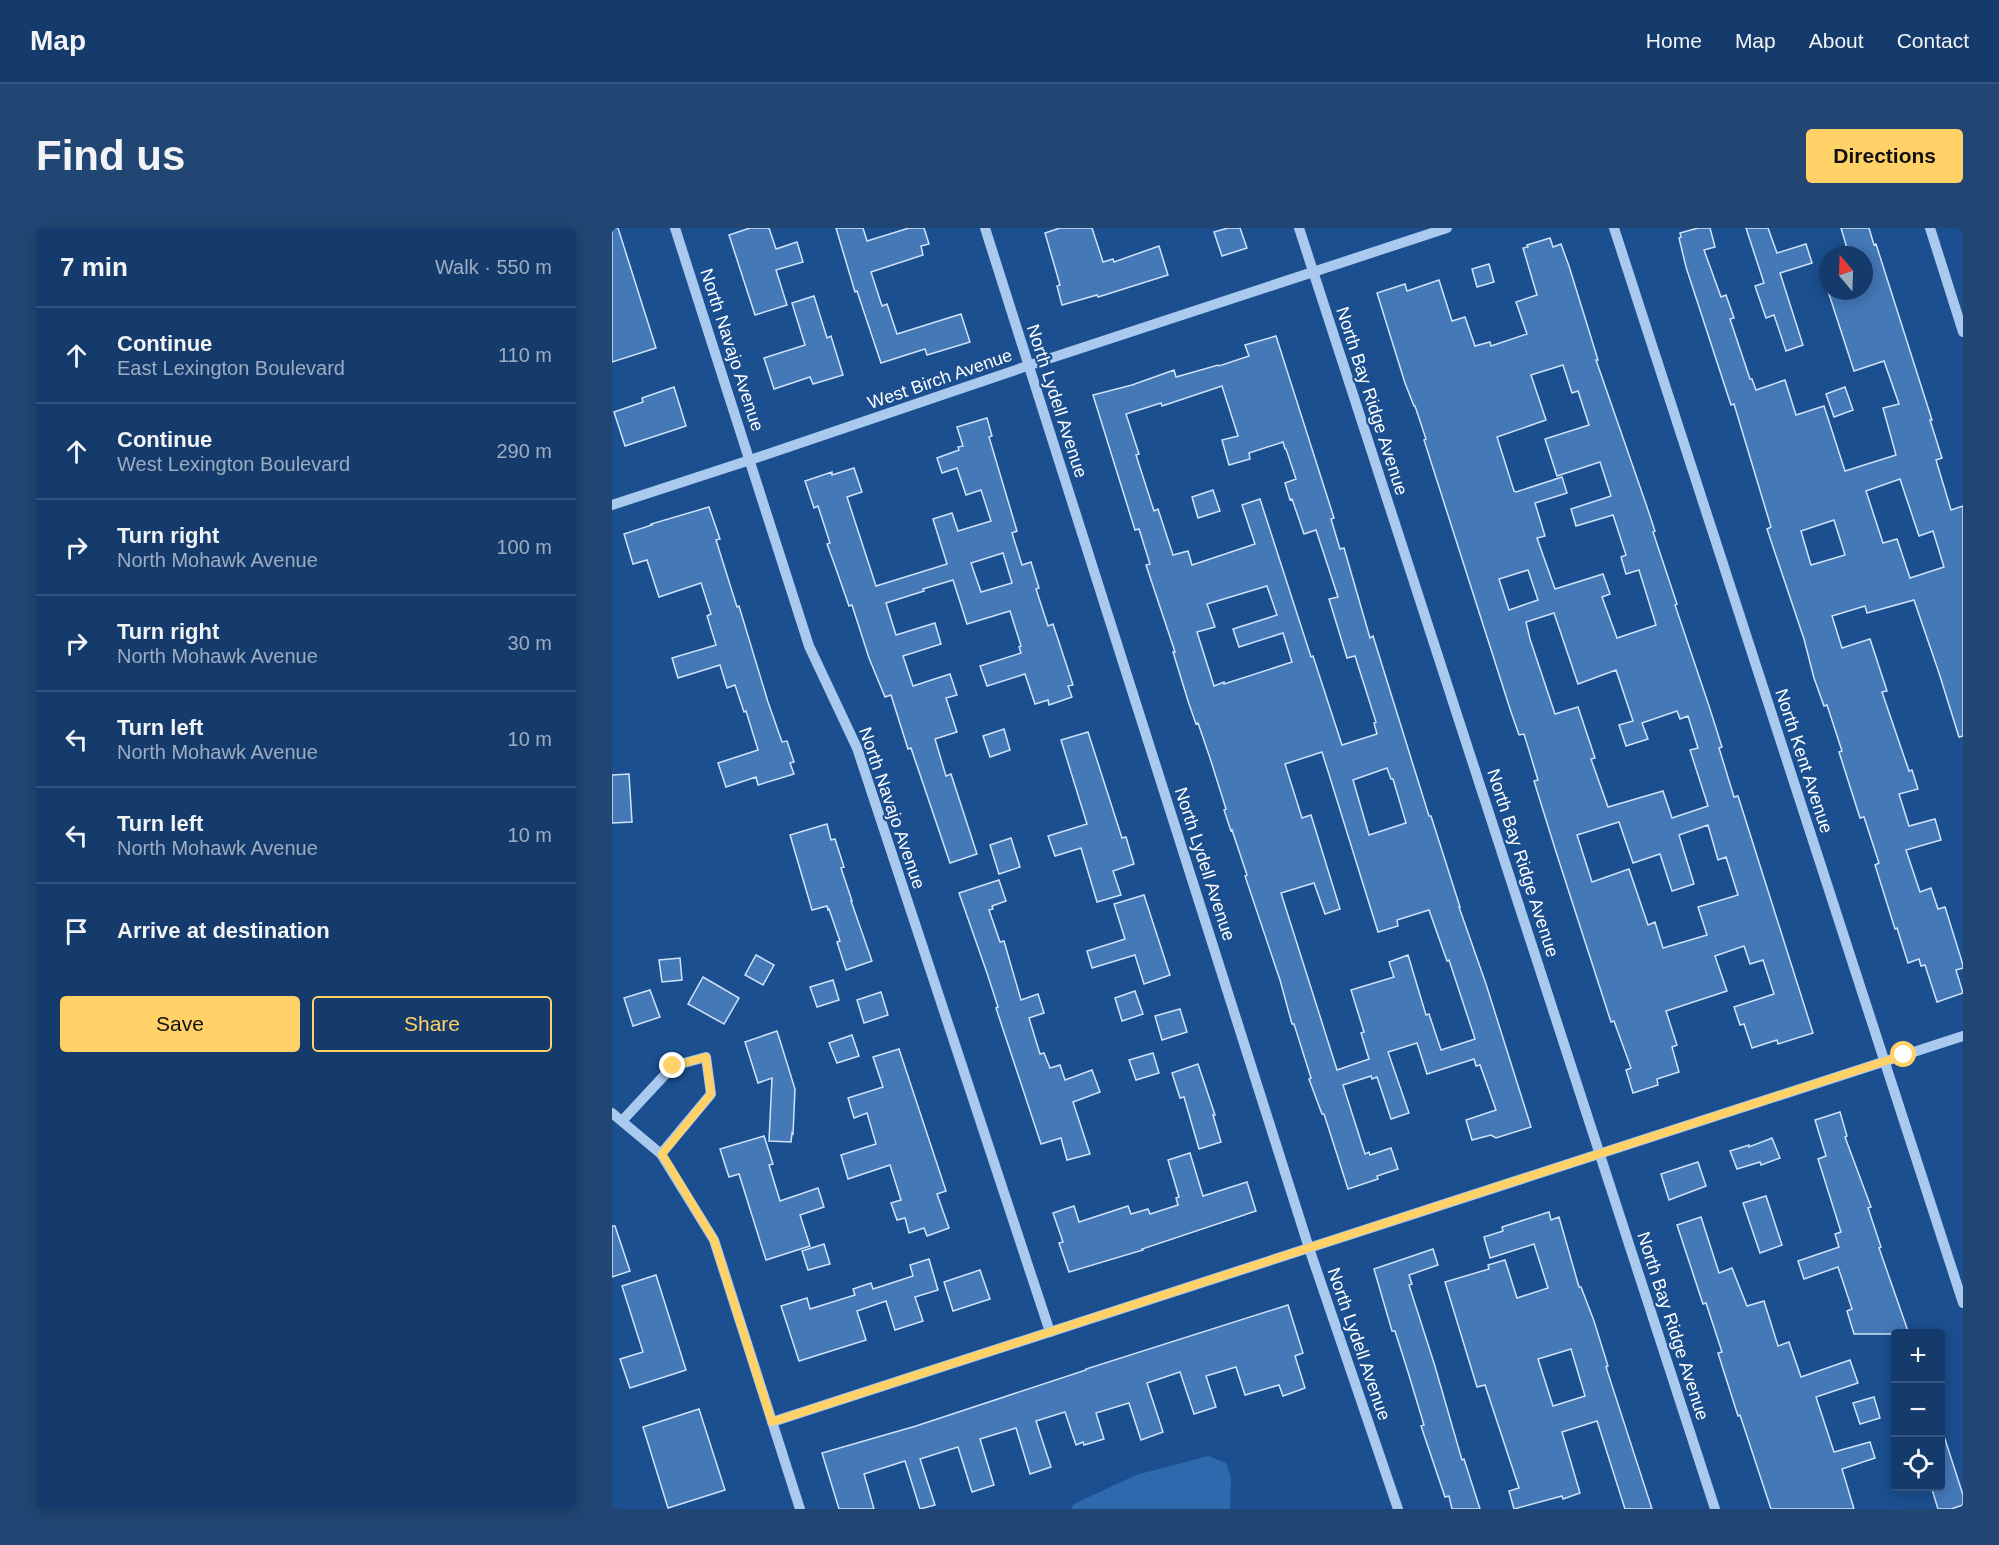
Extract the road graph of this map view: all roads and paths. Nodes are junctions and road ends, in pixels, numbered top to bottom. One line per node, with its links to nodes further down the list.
1 (675, 228): 10 (street, North Navajo Avenue)
2 (986, 228): 9 (street, North Lydell Avenue)
3 (1299, 228): 7 (street, North Bay Ridge Avenue)
4 (1447, 228): 7 (street, West Birch Avenue)
5 (1614, 228): 13 (street, North Kent Avenue)
6 (1930, 228): 8 (street)
7 (1313, 272): 9 (street, West Birch Avenue); 17 (street, North Bay Ridge Avenue)
8 (1963, 332)
9 (1029, 366): 10 (street, West Birch Avenue); 18 (street, North Lydell Avenue)
10 (750, 460): 11 (street, West Birch Avenue); 20 (street, North Navajo Avenue)
11 (612, 504)
12 (1963, 1036): 13 (street)
13 (1884, 1061): 17 (street); 19 (street, North Kent Avenue)
14 (612, 1113): 15 (street)
15 (622, 1122): 16 (street); 16 (street)
16 (662, 1154): 21 (street)
17 (1600, 1154): 18 (street); 24 (street, North Bay Ridge Avenue)
18 (1309, 1248): 20 (street); 23 (street, North Lydell Avenue)
19 (1963, 1303)
20 (1050, 1332): 21 (street)
21 (772, 1422): 22 (street)
22 (800, 1509)
23 (1398, 1509)
24 (1715, 1509)

